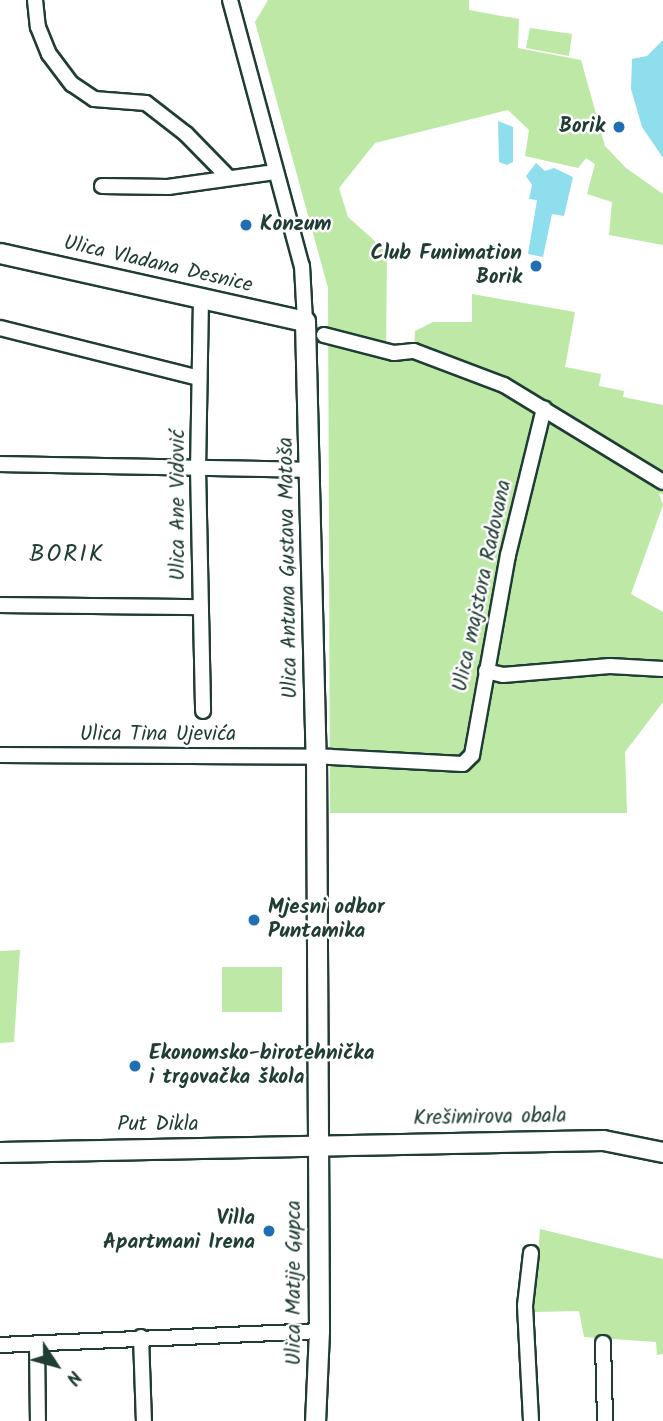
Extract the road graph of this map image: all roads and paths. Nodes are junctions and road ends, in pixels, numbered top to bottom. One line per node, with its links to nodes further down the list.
1 (35, 0): 4 (street)
2 (230, 0): 3 (street, Ulica Antuna Gustava Matoša)
3 (275, 172): 4 (street); 8 (street, Ulica Antuna Gustava Matoša)
4 (228, 177): 5 (street)
5 (102, 186)
6 (0, 253): 7 (street, Ulica Vladana Desnice)
7 (201, 299): 8 (street, Ulica Vladana Desnice); 11 (street, Ulica Ane Vidović)
8 (305, 321): 15 (street, Ulica Antuna Gustava Matoša)
9 (0, 328): 11 (street)
10 (324, 335): 12 (street)
11 (199, 378): 14 (street, Ulica Ane Vidović)
12 (544, 408): 16 (street); 20 (street, Ulica majstora Radovana)
13 (0, 464): 14 (street)
14 (198, 468): 15 (street); 18 (street, Ulica Ane Vidović)
15 (310, 470): 23 (street, Ulica Antuna Gustava Matoša)
16 (663, 482)
17 (0, 605): 18 (street)
18 (201, 607): 21 (street, Ulica Ane Vidović)
19 (663, 669): 20 (street)
20 (486, 671): 23 (street, Ulica majstora Radovana)
21 (203, 710)
22 (0, 755): 23 (street, Ulica Tina Ujevića)
23 (316, 757): 24 (street, Ulica Antuna Gustava Matoša)
24 (317, 1145): 25 (street, Put Dikla); 26 (street, Krešimirova obala); 28 (street, Ulica Matije Gupca)
25 (0, 1152)
26 (663, 1152)
27 (531, 1253): 36 (street)
28 (319, 1331): 29 (street); 35 (street, Ulica Matije Gupca)
29 (141, 1337): 30 (street); 34 (street)
30 (37, 1343): 32 (street); 33 (street)
31 (603, 1343): 37 (street)
32 (0, 1345)
33 (38, 1421)
34 (144, 1421)
35 (315, 1421)
36 (531, 1421)
37 (605, 1421)

